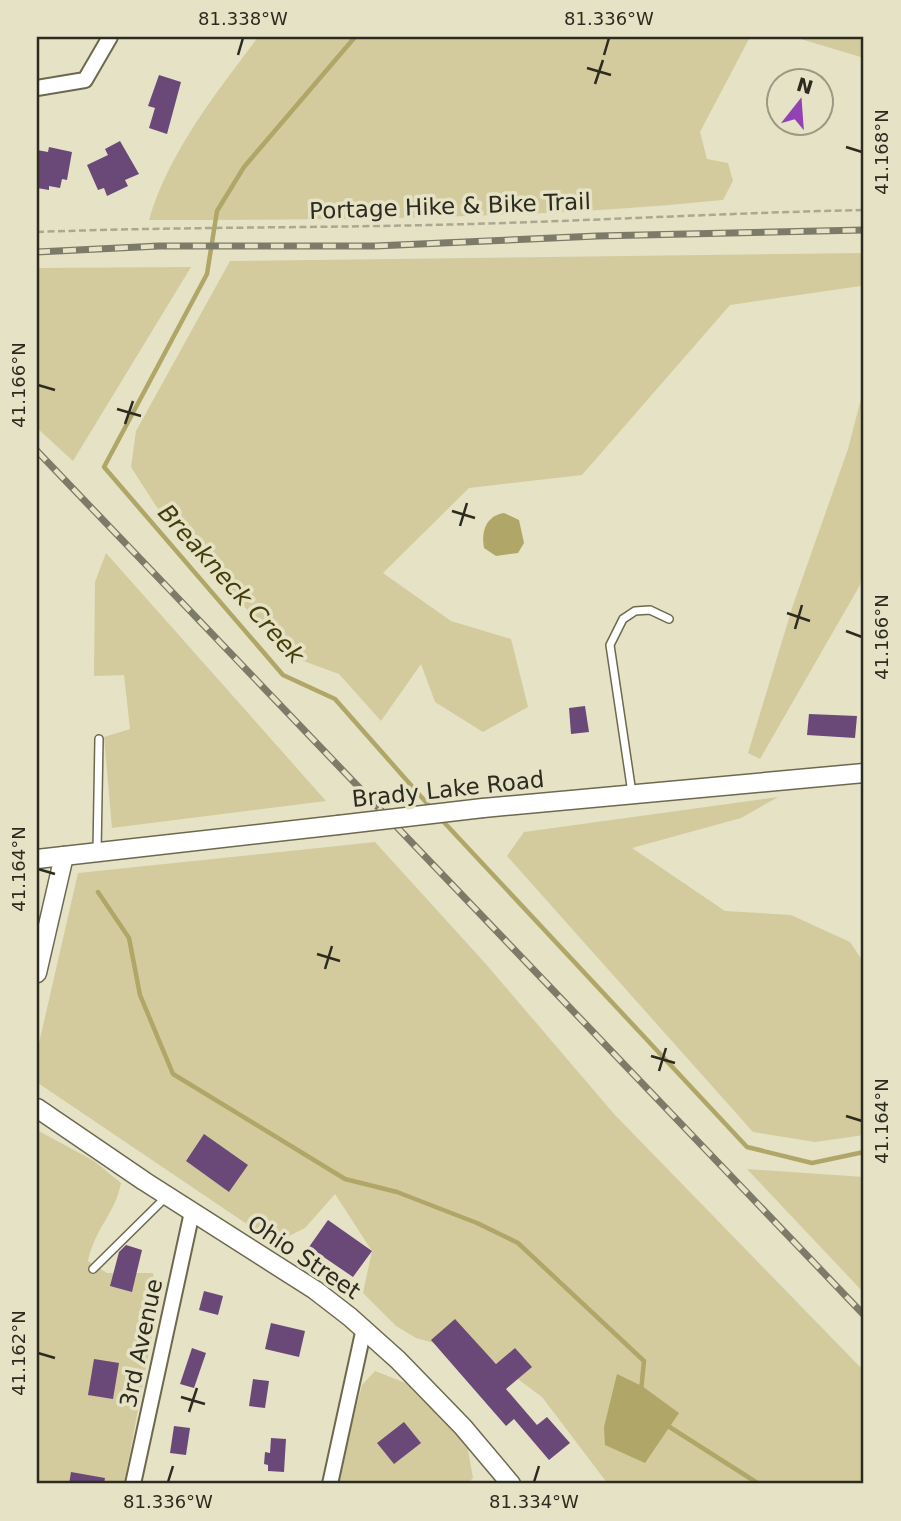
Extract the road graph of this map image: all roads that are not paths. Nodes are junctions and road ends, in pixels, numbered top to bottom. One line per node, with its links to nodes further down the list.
1 (110, 37): 2 (street)
2 (37, 88)
3 (670, 619): 6 (lane)
4 (99, 739): 7 (lane)
5 (864, 773): 6 (street, Brady Lake Road)
6 (632, 794): 7 (street, Brady Lake Road, bridge)
7 (97, 852): 8 (street, Brady Lake Road)
8 (64, 856): 9 (street, Brady Lake Road); 10 (street)
9 (37, 859)
10 (37, 973)
11 (37, 1108): 12 (street, Ohio Street)
12 (168, 1196): 13 (street, Ohio Street); 14 (lane)
13 (192, 1212): 15 (street, Ohio Street); 16 (street, 3rd Avenue)
14 (93, 1269)
15 (364, 1328): 17 (street); 18 (street, Ohio Street)
16 (133, 1484)
17 (330, 1484)
18 (511, 1484)

